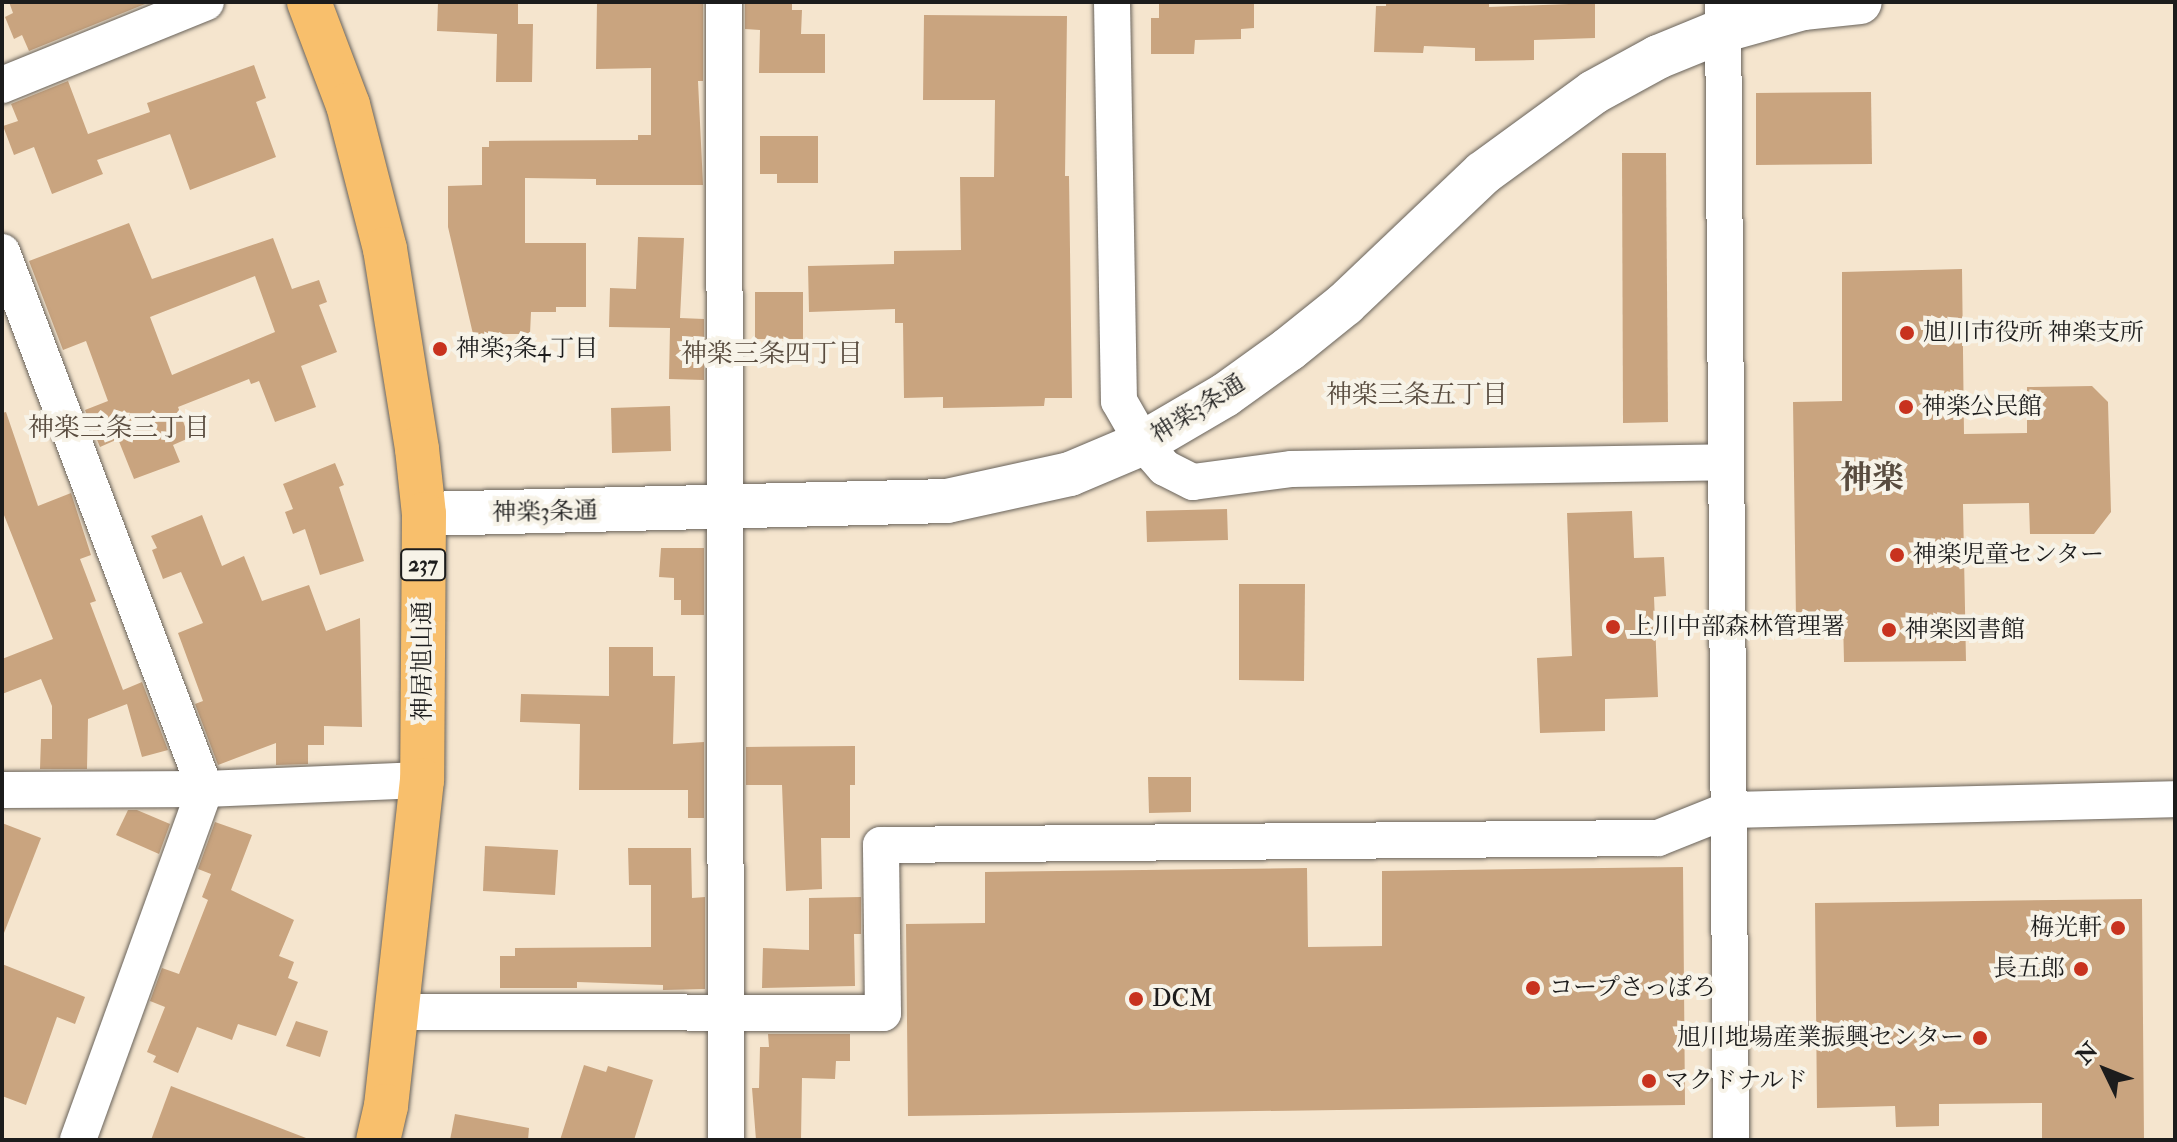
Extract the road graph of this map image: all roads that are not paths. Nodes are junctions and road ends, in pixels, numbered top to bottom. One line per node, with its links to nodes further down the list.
1 (206, 2): 7 (street)
2 (309, 2): 12 (highway, 神居旭山通 / 237)
3 (724, 2): 11 (street)
4 (1112, 2): 9 (street)
5 (1860, 2): 6 (street, 神楽3条通)
6 (1724, 16): 9 (street, 神楽3条通); 10 (street)
7 (2, 85)
8 (2, 252): 14 (street)
9 (1143, 443): 10 (street); 11 (street, 神楽3条通)
10 (1726, 462): 17 (street)
11 (723, 509): 12 (street, 神楽3条通); 19 (street)
12 (424, 514): 13 (highway, 神居旭山通 / 237)
13 (422, 780): 14 (street); 18 (highway, 神居旭山通 / 237)
14 (205, 789): 15 (street); 20 (street)
15 (2, 790)
16 (2175, 799): 17 (street)
17 (1728, 810): 19 (street); 23 (street)
18 (397, 1012): 19 (street); 21 (highway, 神居旭山通 / 237)
19 (726, 1013): 22 (street)
20 (78, 1140)
21 (378, 1140)
22 (726, 1140)
23 (1731, 1140)

